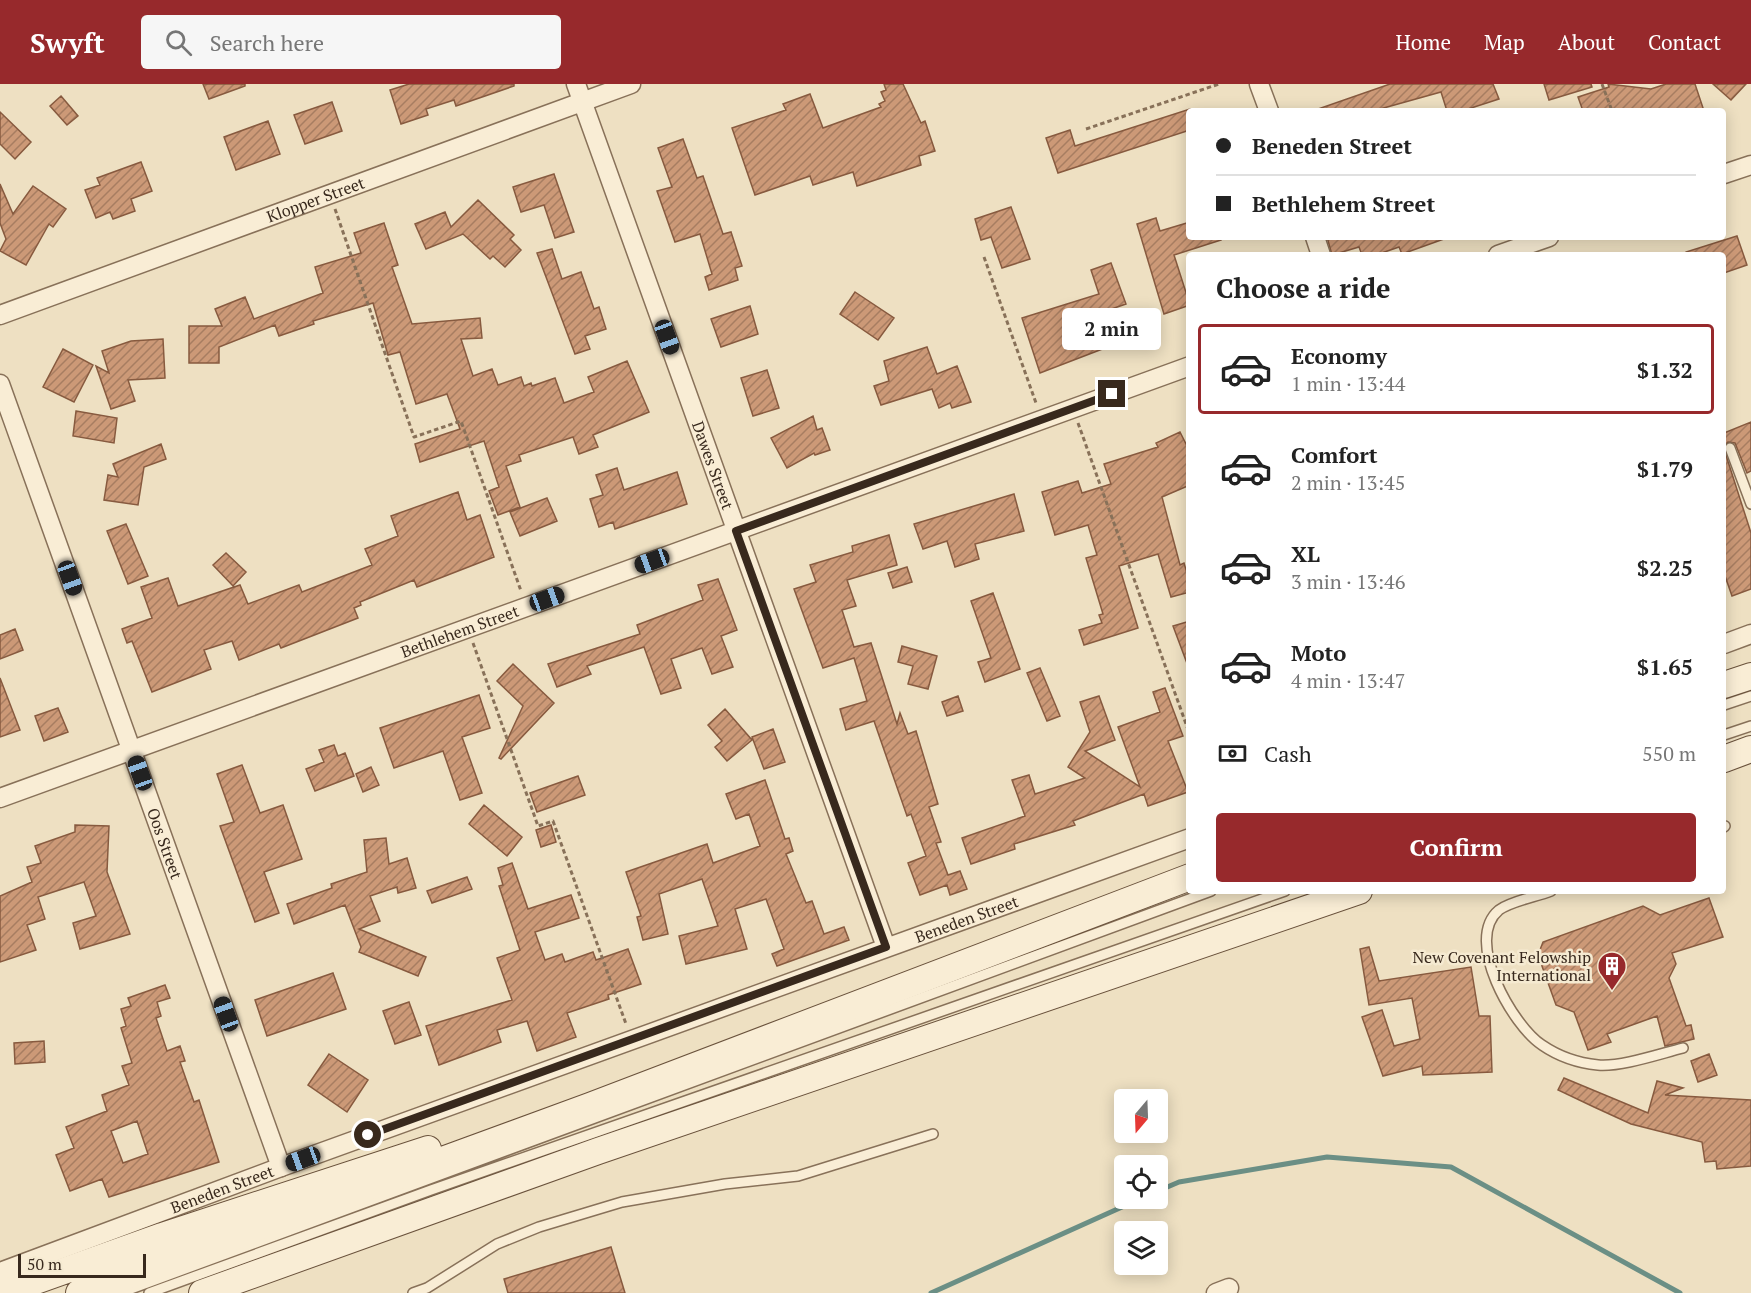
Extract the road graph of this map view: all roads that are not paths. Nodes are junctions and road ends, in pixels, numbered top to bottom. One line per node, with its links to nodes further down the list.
1 (631, 84): 3 (street, Klopper Street)
2 (1259, 84): 4 (street)
3 (580, 92): 9 (street, Klopper Street); 14 (street, Dawes Street)
4 (1268, 108)
5 (1751, 165): 6 (street)
6 (1726, 173)
7 (1540, 240): 8 (street)
8 (1506, 252)
9 (0, 315)
10 (1186, 367): 14 (street, Bethlehem Street)
11 (0, 384): 24 (street, Oos Street)
12 (1730, 448): 13 (lane)
13 (1751, 504)
14 (736, 531): 24 (street, Bethlehem Street); 33 (street, Dawes Street)
15 (1751, 634): 16 (street)
16 (1726, 643)
17 (1751, 676): 18 (main road)
18 (1726, 684)
19 (1751, 696): 20 (lane)
20 (1726, 704)
21 (1751, 726): 22 (lane)
22 (1726, 734)
23 (1751, 749): 25 (main road)
24 (133, 751): 26 (street, Bethlehem Street); 37 (street, Oos Street)
25 (1726, 758)
26 (0, 798)
27 (1186, 839): 33 (street, Beneden Street)
28 (1186, 879): 35 (main road)
29 (1203, 894): 41 (lane)
30 (1276, 894): 42 (lane)
31 (1350, 894): 43 (main road)
32 (1539, 894): 34 (lane)
33 (886, 947): 37 (street, Beneden Street)
34 (1683, 1048)
35 (590, 1106): 39 (main road); 40 (main road)
36 (933, 1134): 44 (lane)
37 (281, 1167): 38 (street, Beneden Street)
38 (0, 1272)
39 (2, 1293)
40 (80, 1293)
41 (120, 1293)
42 (149, 1293)
43 (202, 1293)
44 (413, 1293)

